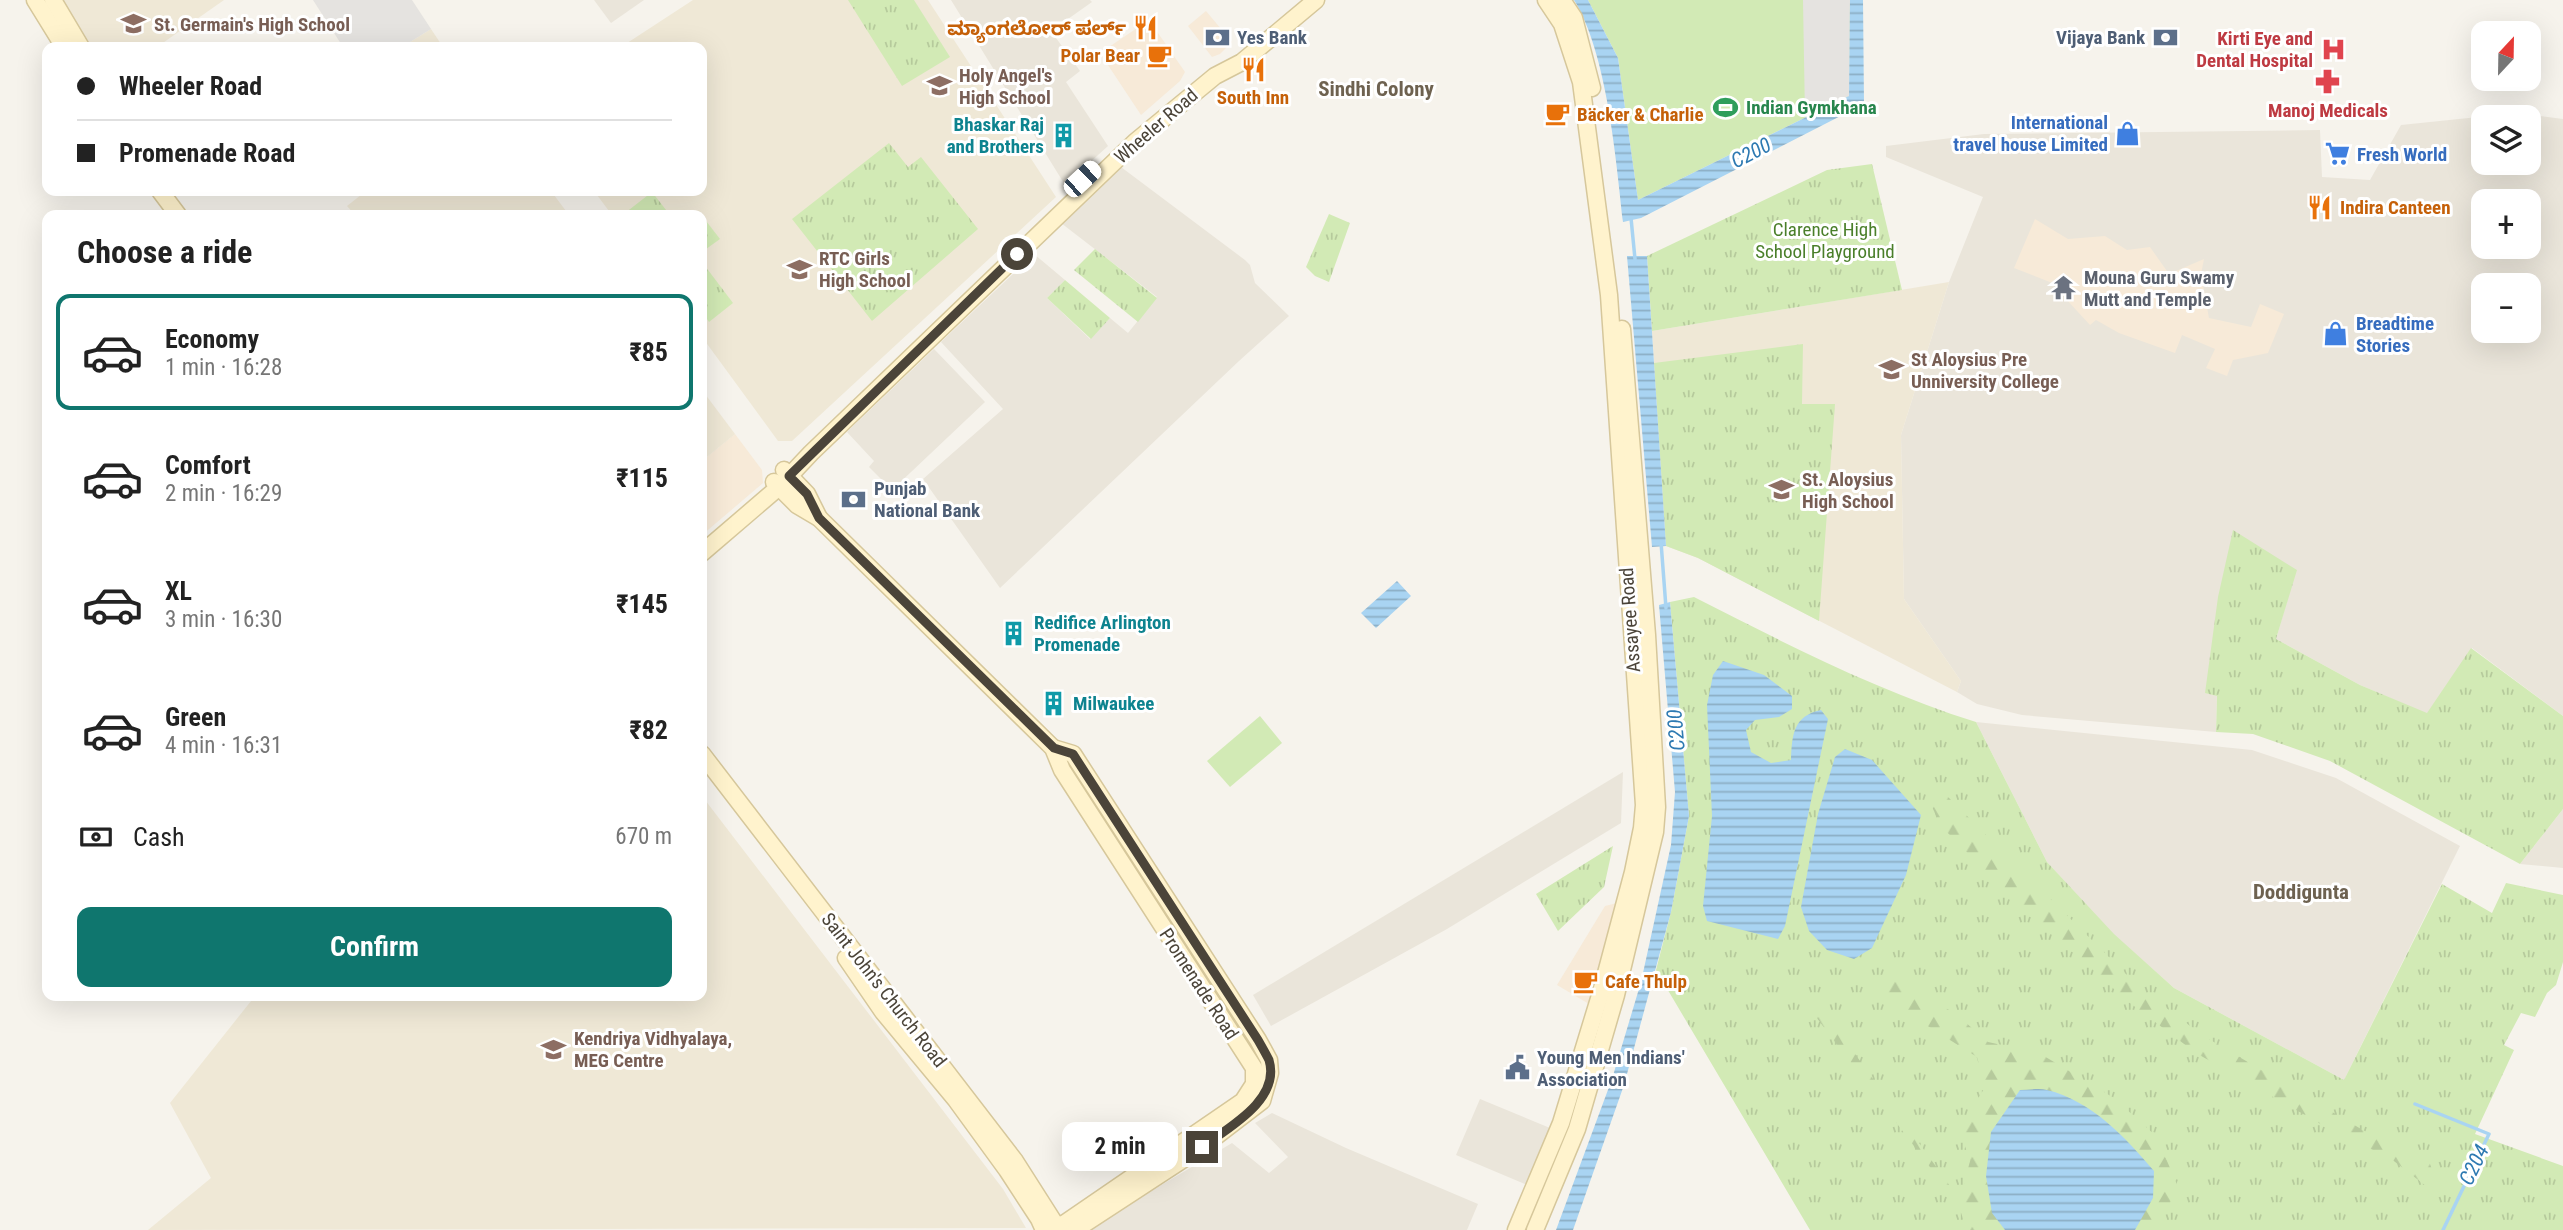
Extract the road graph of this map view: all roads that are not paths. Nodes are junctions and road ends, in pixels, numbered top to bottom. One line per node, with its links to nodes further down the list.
1 (35, 0): 7 (main road)
2 (52, 0): 8 (main road)
3 (1301, 0): 9 (main road, Wheeler Road)
4 (1316, 0): 9 (main road, Wheeler Road)
5 (1546, 0): 19 (main road, Assayee Road)
6 (1562, 0): 20 (main road, Assayee Road)
7 (61, 42)
8 (78, 42)
9 (1043, 223): 10 (main road, Wheeler Road)
10 (782, 479): 11 (main road, Wheeler Road); 12 (main road, Wheeler Road); 13 (main road, Promenade Road)
11 (707, 538)
12 (707, 548)
13 (1054, 748): 17 (main road, Promenade Road); 18 (main road, Promenade Road)
14 (707, 761): 16 (main road, Saint John's Church Road)
15 (707, 776): 16 (main road, Saint John's Church Road)
16 (852, 958): 17 (main road, Saint John's Church Road)
17 (1052, 1229)
18 (1075, 1230)
19 (1516, 1230)
20 (1535, 1230)

